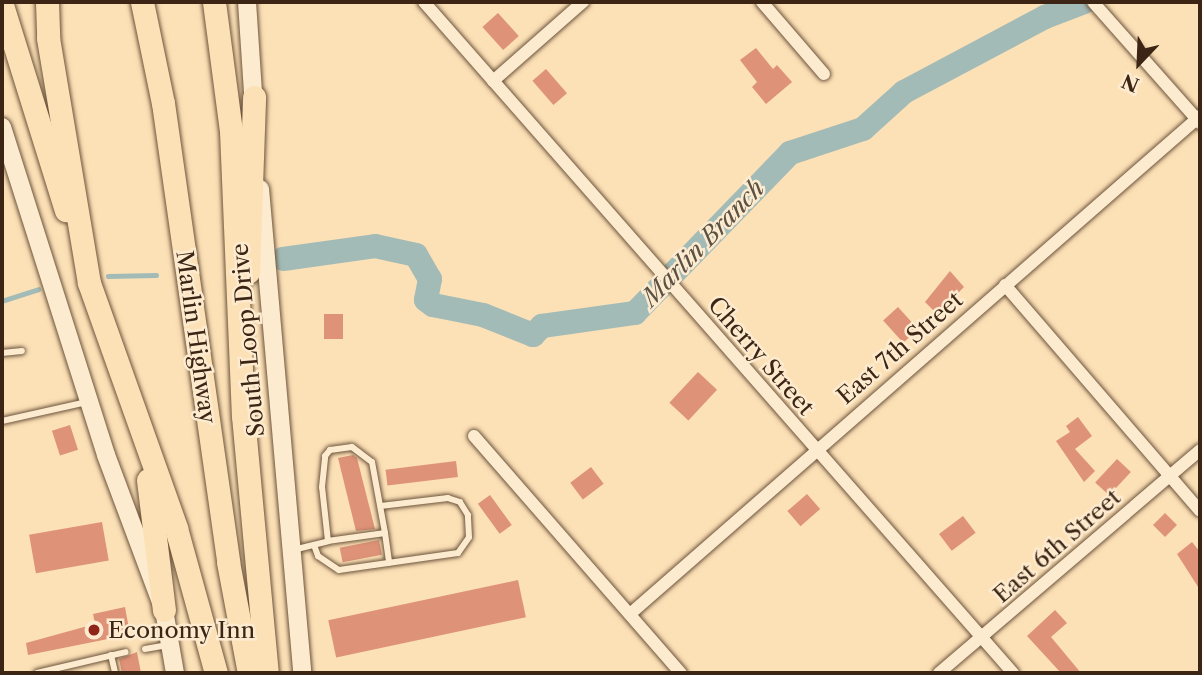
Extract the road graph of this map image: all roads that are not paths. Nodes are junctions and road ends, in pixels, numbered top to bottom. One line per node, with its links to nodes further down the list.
1 (47, 2): 15 (highway)
2 (142, 2): 45 (highway, Marlin Highway)
3 (214, 2): 21 (highway)
4 (247, 2): 12 (street, South Loop Drive)
5 (424, 2): 11 (street, Cherry Street)
6 (583, 2): 11 (street)
7 (762, 2): 10 (street)
8 (1093, 2): 13 (street)
9 (2, 5): 15 (highway)
10 (824, 74)
11 (493, 81): 24 (street, Cherry Street)
12 (254, 97): 21 (highway); 32 (street, South Loop Drive)
13 (1199, 120): 16 (street, East 7th Street)
14 (2, 127): 19 (street)
15 (89, 283): 20 (highway)
16 (1005, 285): 24 (street, East 7th Street); 26 (street)
17 (22, 351): 18 (lane)
18 (2, 354)
19 (89, 401): 22 (lane); 34 (street)
20 (135, 404): 34 (highway); 44 (highway)
21 (243, 415): 46 (highway)
22 (2, 421)
23 (474, 436): 35 (street)
24 (814, 449): 35 (street, East 7th Street); 36 (street, Cherry Street)
25 (1200, 450): 26 (street, East 6th Street)
26 (1170, 476): 28 (street); 36 (street, East 6th Street)
27 (380, 506): 29 (lane); 30 (lane); 33 (lane)
28 (1200, 511)
29 (385, 533): 30 (lane); 33 (lane)
30 (328, 541): 31 (lane)
31 (314, 545): 32 (lane); 33 (lane)
32 (291, 551): 47 (street, South Loop Drive)
33 (390, 563)
34 (164, 610): 37 (street)
35 (629, 614): 48 (street)
36 (982, 638): 49 (street, East 6th Street); 50 (street, Cherry Street)
37 (170, 645): 38 (lane); 43 (street)
38 (145, 649)
39 (126, 652): 40 (lane)
40 (111, 655): 41 (lane); 42 (lane)
41 (37, 673)
42 (116, 673)
43 (175, 673)
44 (216, 673)
45 (249, 673)
46 (267, 673)
47 (302, 673)
48 (681, 673)
49 (939, 673)
50 (1013, 673)

